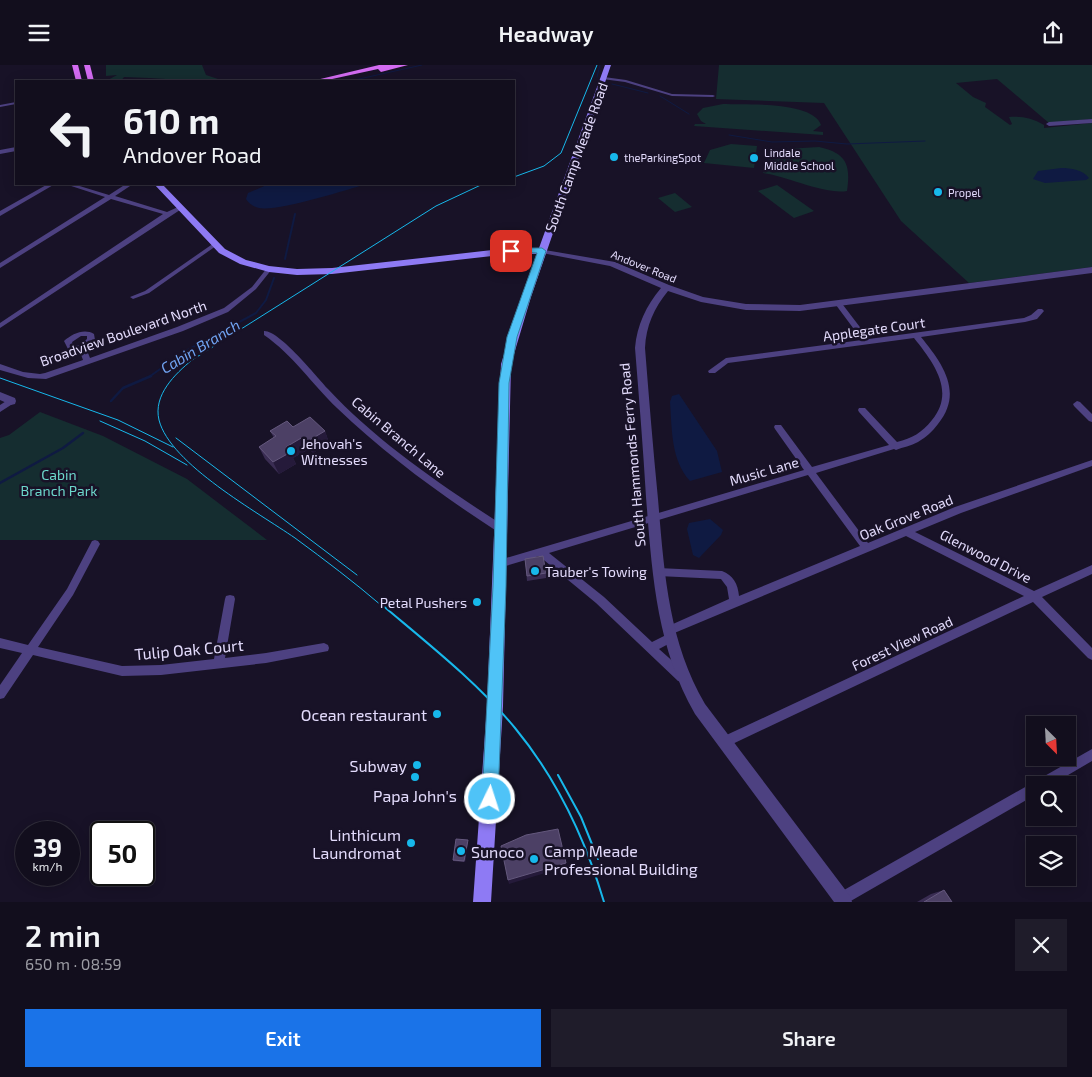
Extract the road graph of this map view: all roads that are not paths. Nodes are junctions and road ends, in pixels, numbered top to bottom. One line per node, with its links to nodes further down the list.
1 (75, 65): 7 (main road)
2 (86, 65): 8 (main road)
3 (388, 65): 9 (main road)
4 (405, 65): 10 (main road)
5 (608, 65): 6 (main road, South Camp Meade Road)
6 (604, 78): 11 (street); 28 (main road, South Camp Meade Road)
7 (79, 80)
8 (91, 80)
9 (320, 80)
10 (337, 80)
11 (713, 96)
12 (15, 103): 13 (street)
13 (0, 105)
14 (1092, 121): 15 (street)
15 (1049, 124)
16 (15, 149): 17 (street)
17 (0, 152)
18 (50, 185): 24 (street)
19 (71, 185): 22 (street)
20 (128, 185): 22 (street)
21 (159, 185): 23 (main road, Andover Road)
22 (107, 197): 25 (street); 29 (street)
23 (180, 208): 25 (street); 26 (main road, Andover Road)
24 (0, 214)
25 (168, 214): 36 (street)
26 (214, 245): 30 (main road, Andover Road); 33 (street)
27 (516, 250): 28 (main road); 28 (main road, Andover Road); 30 (main road, Andover Road)
28 (539, 257): 32 (street, Andover Road); 55 (main road, South Camp Meade Road)
29 (0, 266)
30 (269, 269): 41 (street, Broadview Boulevard North)
31 (1090, 273): 34 (street, Andover Road)
32 (666, 287): 34 (street, Andover Road); 54 (street, South Hammonds Ferry Road)
33 (133, 297)
34 (838, 303): 39 (street)
35 (1040, 311): 38 (street, Applegate Court)
36 (0, 326)
37 (267, 333): 55 (street, Cabin Branch Lane)
38 (917, 336): 39 (street, Applegate Court); 51 (street, Music Lane)
39 (867, 342): 43 (street, Applegate Court)
40 (82, 347): 41 (street)
41 (87, 361): 42 (street, Broadview Boulevard North)
42 (0, 367)
43 (712, 371)
44 (0, 397): 45 (street)
45 (10, 401): 47 (street)
46 (1077, 404): 49 (street)
47 (0, 409)
48 (862, 410): 51 (street)
49 (1092, 419)
50 (778, 427): 53 (street)
51 (896, 447): 53 (street, Music Lane)
52 (1092, 463): 56 (street, Oak Grove Road)
53 (811, 472): 54 (street, Music Lane); 58 (street)
54 (654, 517): 59 (street, Music Lane); 62 (street, South Hammonds Ferry Road)
55 (501, 529): 60 (main road, South Camp Meade Road)
56 (905, 531): 58 (street, Oak Grove Road); 63 (street, Glenwood Drive)
57 (94, 545): 70 (street)
58 (866, 548): 65 (street, Oak Grove Road)
59 (540, 551): 60 (street, Music Lane); 69 (street)
60 (499, 564): 80 (main road, South Camp Meade Road)
61 (1092, 569): 63 (street, Forest View Road)
62 (658, 572): 65 (street); 66 (street, South Hammonds Ferry Road)
63 (1034, 596): 71 (street, Glenwood Drive); 75 (street, Forest View Road)
64 (230, 599): 72 (street)
65 (733, 603): 66 (street, Oak Grove Road)
66 (669, 635): 69 (street, Oak Grove Road); 73 (street, South Hammonds Ferry Road)
67 (0, 643): 70 (street, Tulip Oak Court)
68 (324, 647): 72 (street, Tulip Oak Court)
69 (650, 648): 73 (street)
70 (31, 649): 72 (street, Tulip Oak Court); 74 (street)
71 (1092, 655)
72 (219, 663)
73 (682, 677): 75 (street, South Hammonds Ferry Road)
74 (0, 694)
75 (724, 742): 79 (street, South Hammonds Ferry Road)
76 (1092, 755): 77 (street)
77 (1056, 776)
78 (1026, 793): 79 (street)
79 (843, 900)
80 (482, 902)

